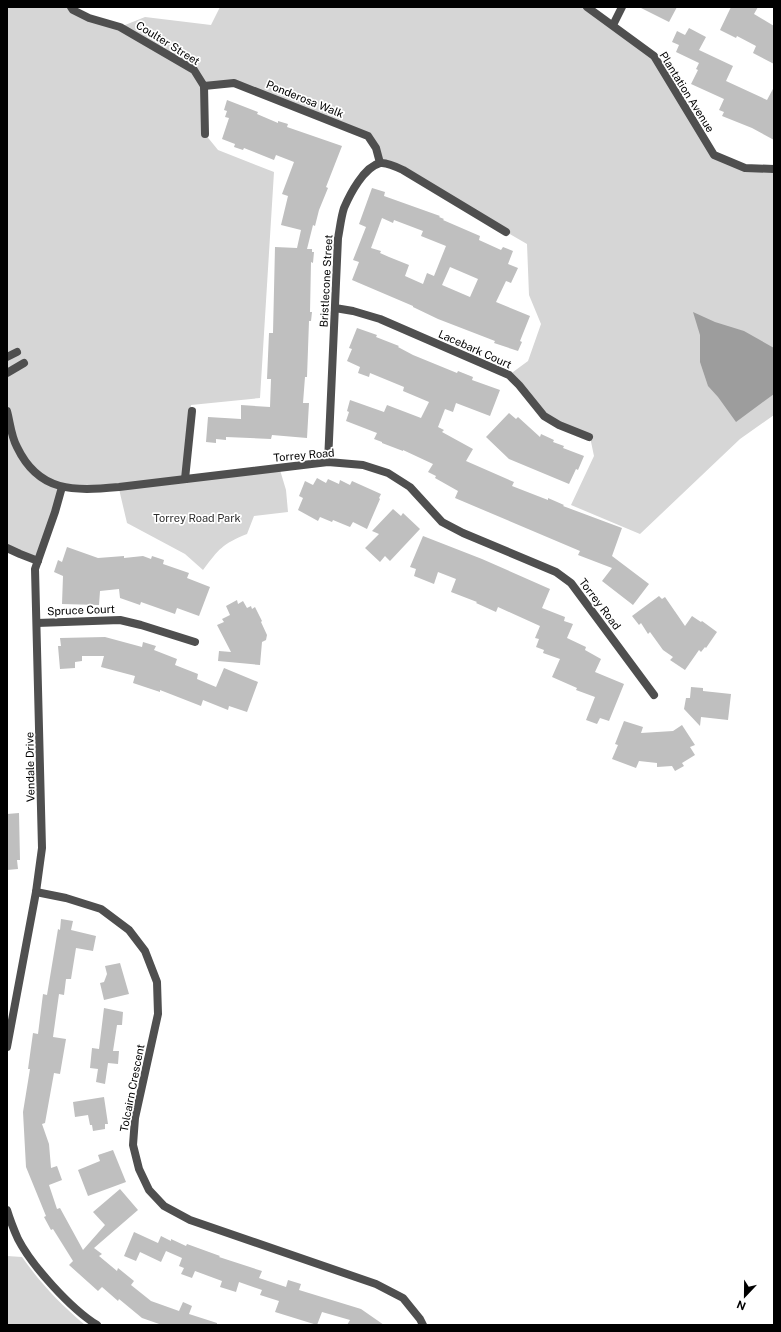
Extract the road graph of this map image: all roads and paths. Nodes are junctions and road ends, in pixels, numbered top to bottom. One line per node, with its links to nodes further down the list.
1 (71, 7): 5 (street, Coulter Street)
2 (587, 7): 4 (street, Plantation Avenue)
3 (622, 7): 4 (street)
4 (613, 25): 8 (street, Plantation Avenue)
5 (204, 86): 6 (street); 7 (street, Ponderosa Walk)
6 (205, 134)
7 (380, 163): 9 (street); 10 (street, Bristlecone Street)
8 (774, 169)
9 (506, 232)
10 (335, 308): 17 (street, Lacebark Court); 18 (street, Bristlecone Street)
11 (17, 352): 12 (street)
12 (7, 357)
13 (24, 363): 14 (street)
14 (7, 373)
15 (7, 411): 20 (street, Torrey Road)
16 (192, 411): 19 (street)
17 (590, 437)
18 (328, 462): 19 (street, Torrey Road); 25 (street, Torrey Road)
19 (185, 479): 20 (street, Torrey Road)
20 (62, 487): 22 (street, Vendale Drive)
21 (7, 548): 22 (street)
22 (38, 561): 23 (street, Vendale Drive)
23 (37, 623): 24 (street, Spruce Court); 26 (street, Vendale Drive)
24 (195, 642)
25 (654, 695)
26 (36, 892): 27 (street, Vendale Drive); 31 (street, Tolcairn Crescent)
27 (9, 1026): 28 (street, Vendale Drive)
28 (7, 1047)
29 (7, 1210): 30 (street)
30 (97, 1325)
31 (423, 1325)

